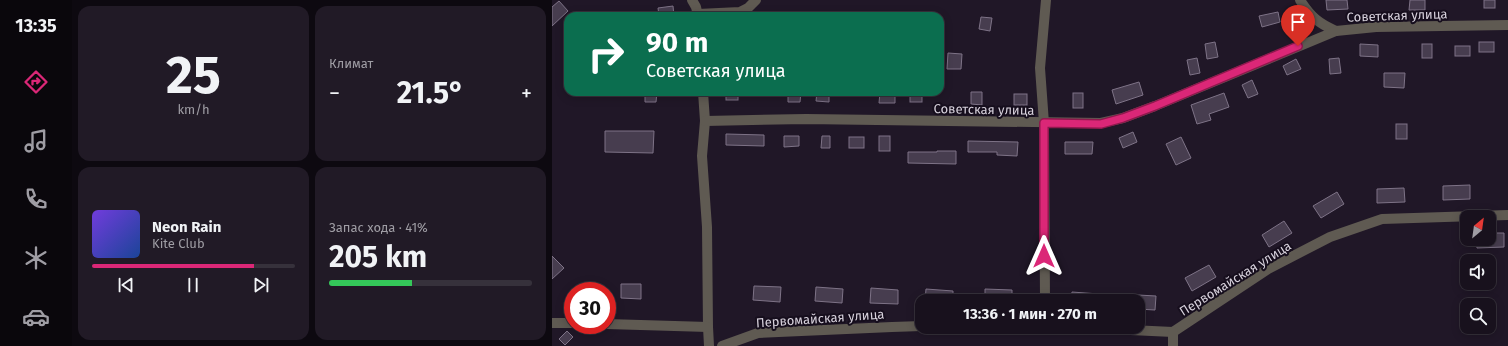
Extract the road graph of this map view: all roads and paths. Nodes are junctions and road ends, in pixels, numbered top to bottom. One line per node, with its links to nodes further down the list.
1 (692, 0): 5 (street)
2 (756, 0): 6 (street)
3 (1046, 0): 11 (street)
4 (1300, 0): 8 (street)
5 (697, 12)
6 (740, 12)
7 (1508, 25): 8 (street, Советская улица)
8 (1336, 31): 11 (street, Советская улица)
9 (703, 96): 10 (street)
10 (705, 121): 11 (street, Советская улица); 18 (street)
11 (1044, 123): 13 (street)
12 (1508, 215): 20 (street, Первомайская улица)
13 (1045, 294)
14 (552, 323): 15 (street)
15 (564, 323)
16 (616, 324): 18 (street)
17 (915, 326): 22 (street, Первомайская улица)
18 (708, 327): 21 (street)
19 (1145, 331): 20 (street, Первомайская улица)
20 (1173, 332): 23 (street)
21 (709, 346)
22 (722, 346)
23 (1173, 346)

